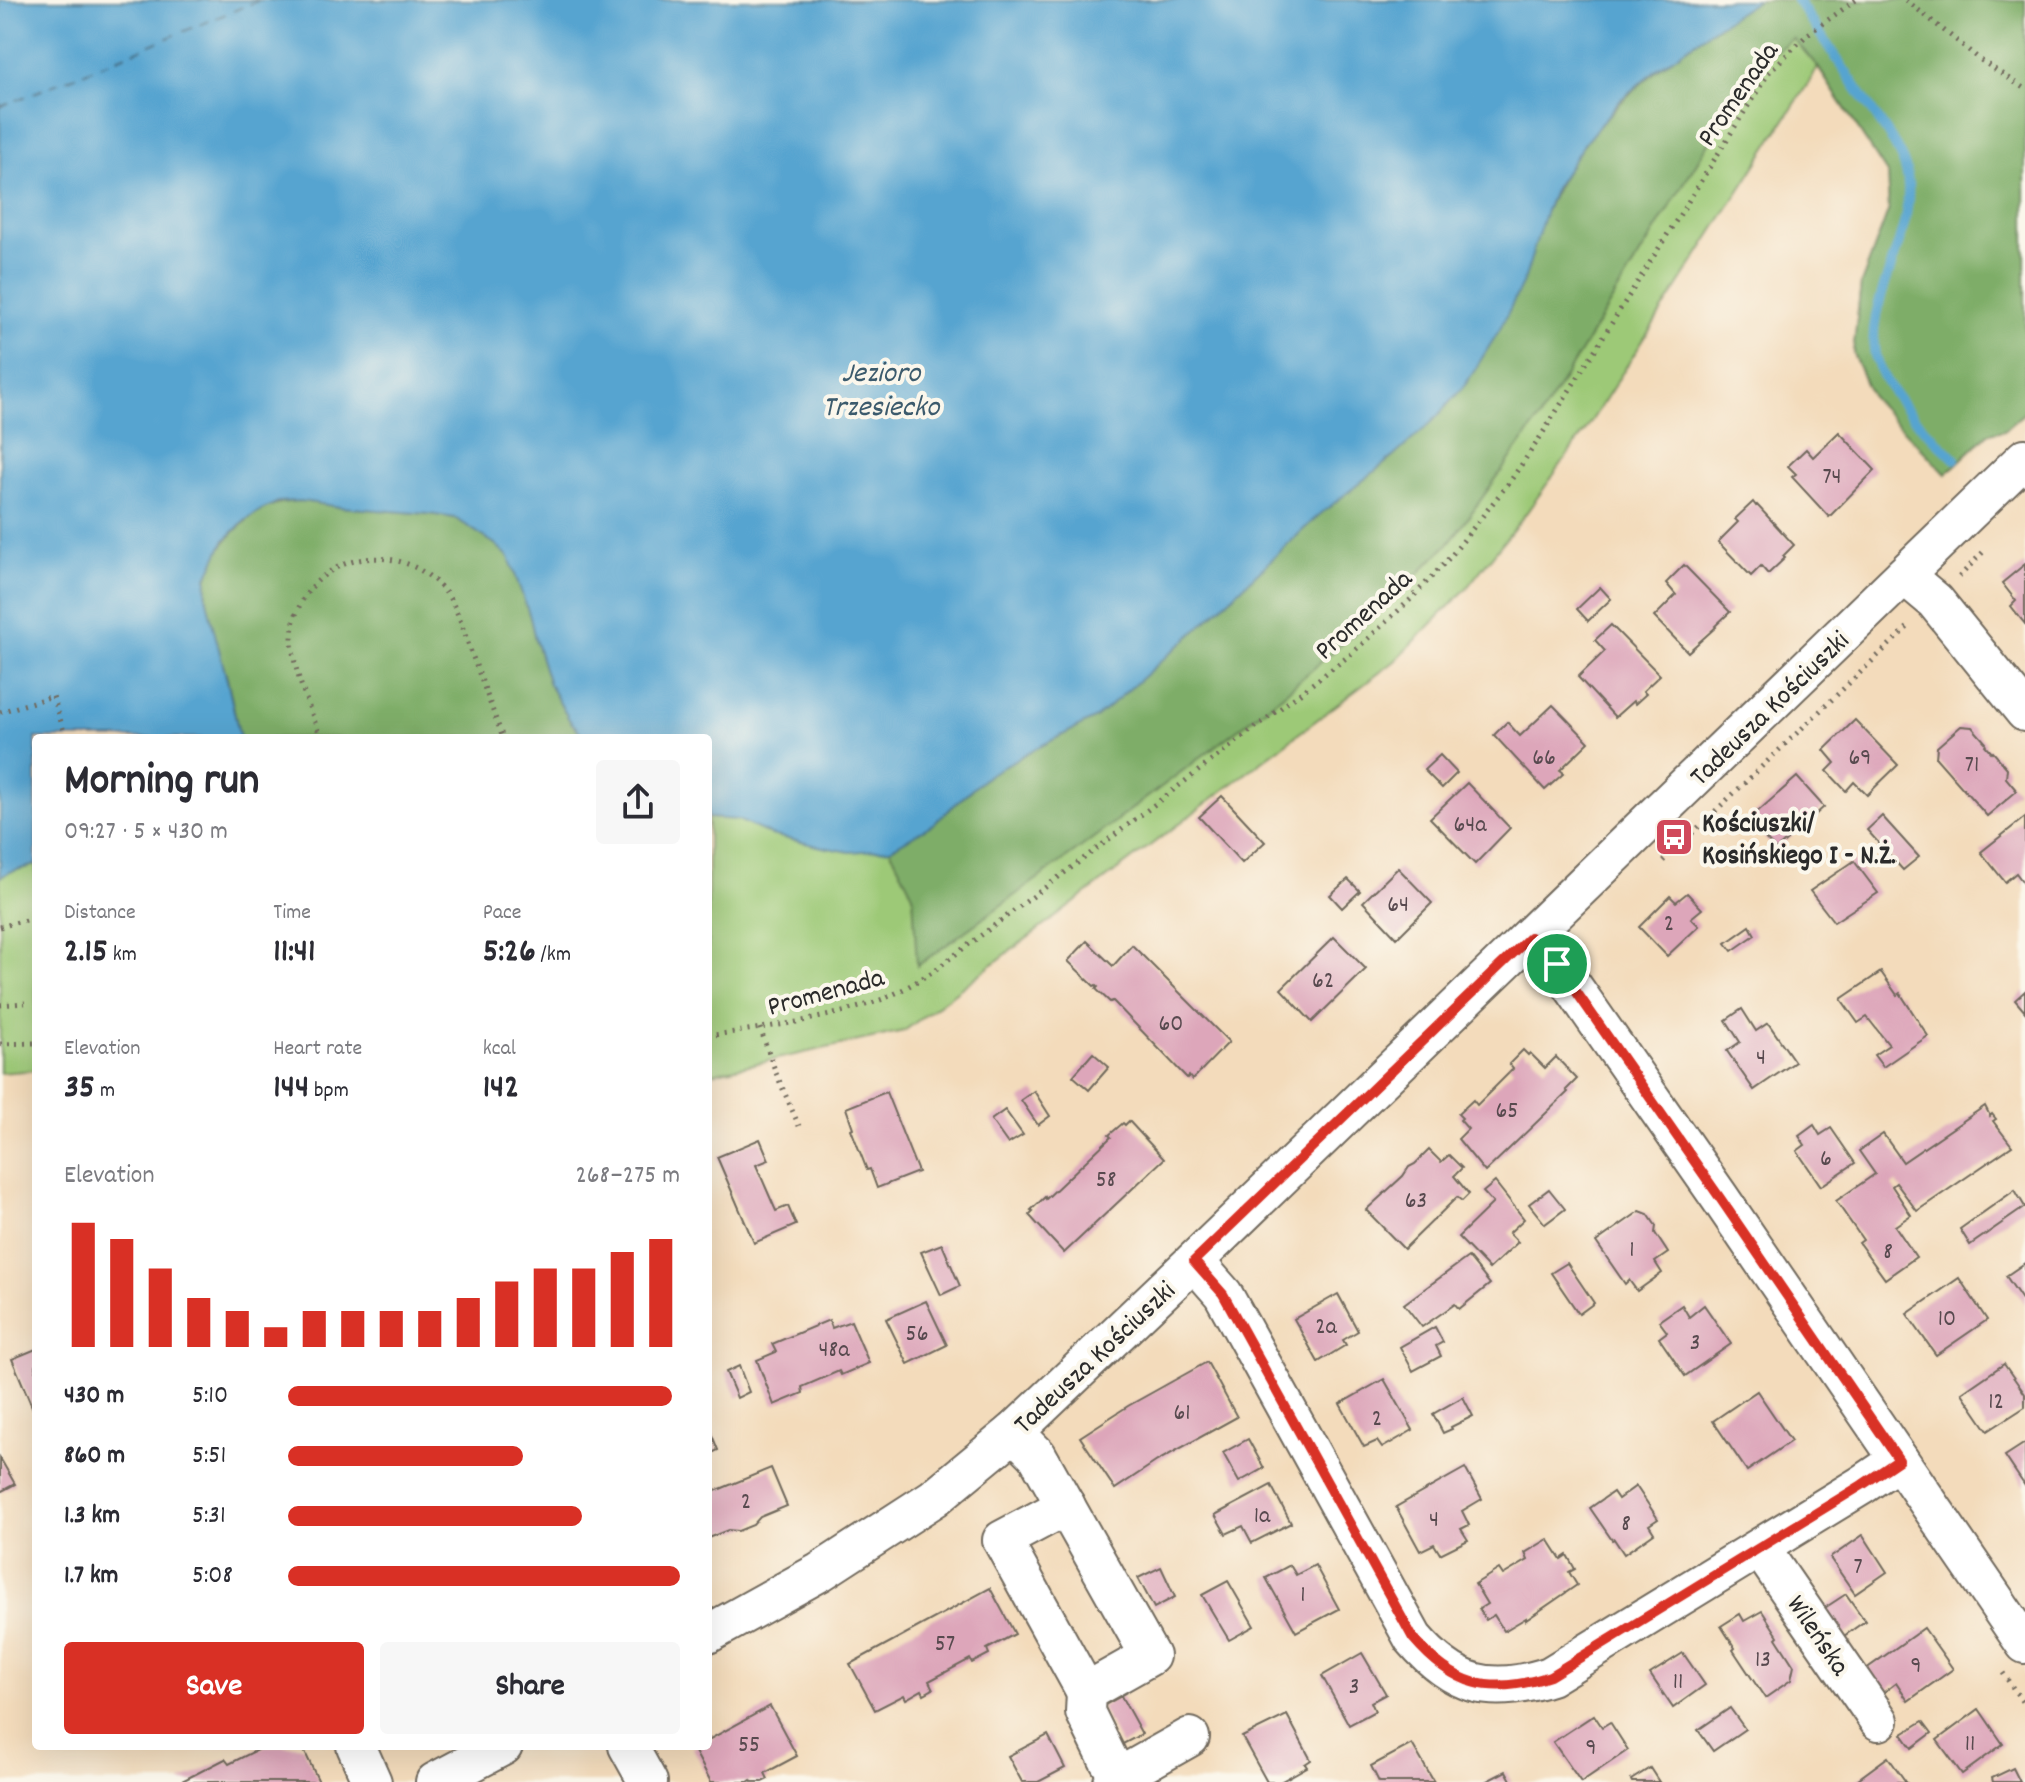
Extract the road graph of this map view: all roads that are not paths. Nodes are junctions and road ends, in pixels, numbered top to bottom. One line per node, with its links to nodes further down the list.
1 (2025, 458): 2 (street, Tadeusza Kościuszki)
2 (1904, 575): 3 (street); 4 (street, Tadeusza Kościuszki)
3 (2025, 712)
4 (1530, 937): 5 (street, Tadeusza Kościuszki); 7 (street)
5 (1194, 1261): 6 (street, Tadeusza Kościuszki); 9 (street)
6 (1014, 1432): 8 (street); 10 (street, Tadeusza Kościuszki)
7 (1899, 1460): 9 (street); 11 (street)
8 (1066, 1506): 12 (street); 12 (street)
9 (1760, 1548): 13 (street, Wileńska)
10 (712, 1632)
11 (2025, 1644)
12 (1086, 1692): 18 (street)
13 (1879, 1721)
14 (1190, 1737): 18 (street)
15 (358, 1750): 19 (street)
16 (495, 1750): 20 (street)
17 (630, 1750): 21 (street)
18 (1116, 1780)
19 (372, 1782)
20 (435, 1782)
21 (648, 1782)

